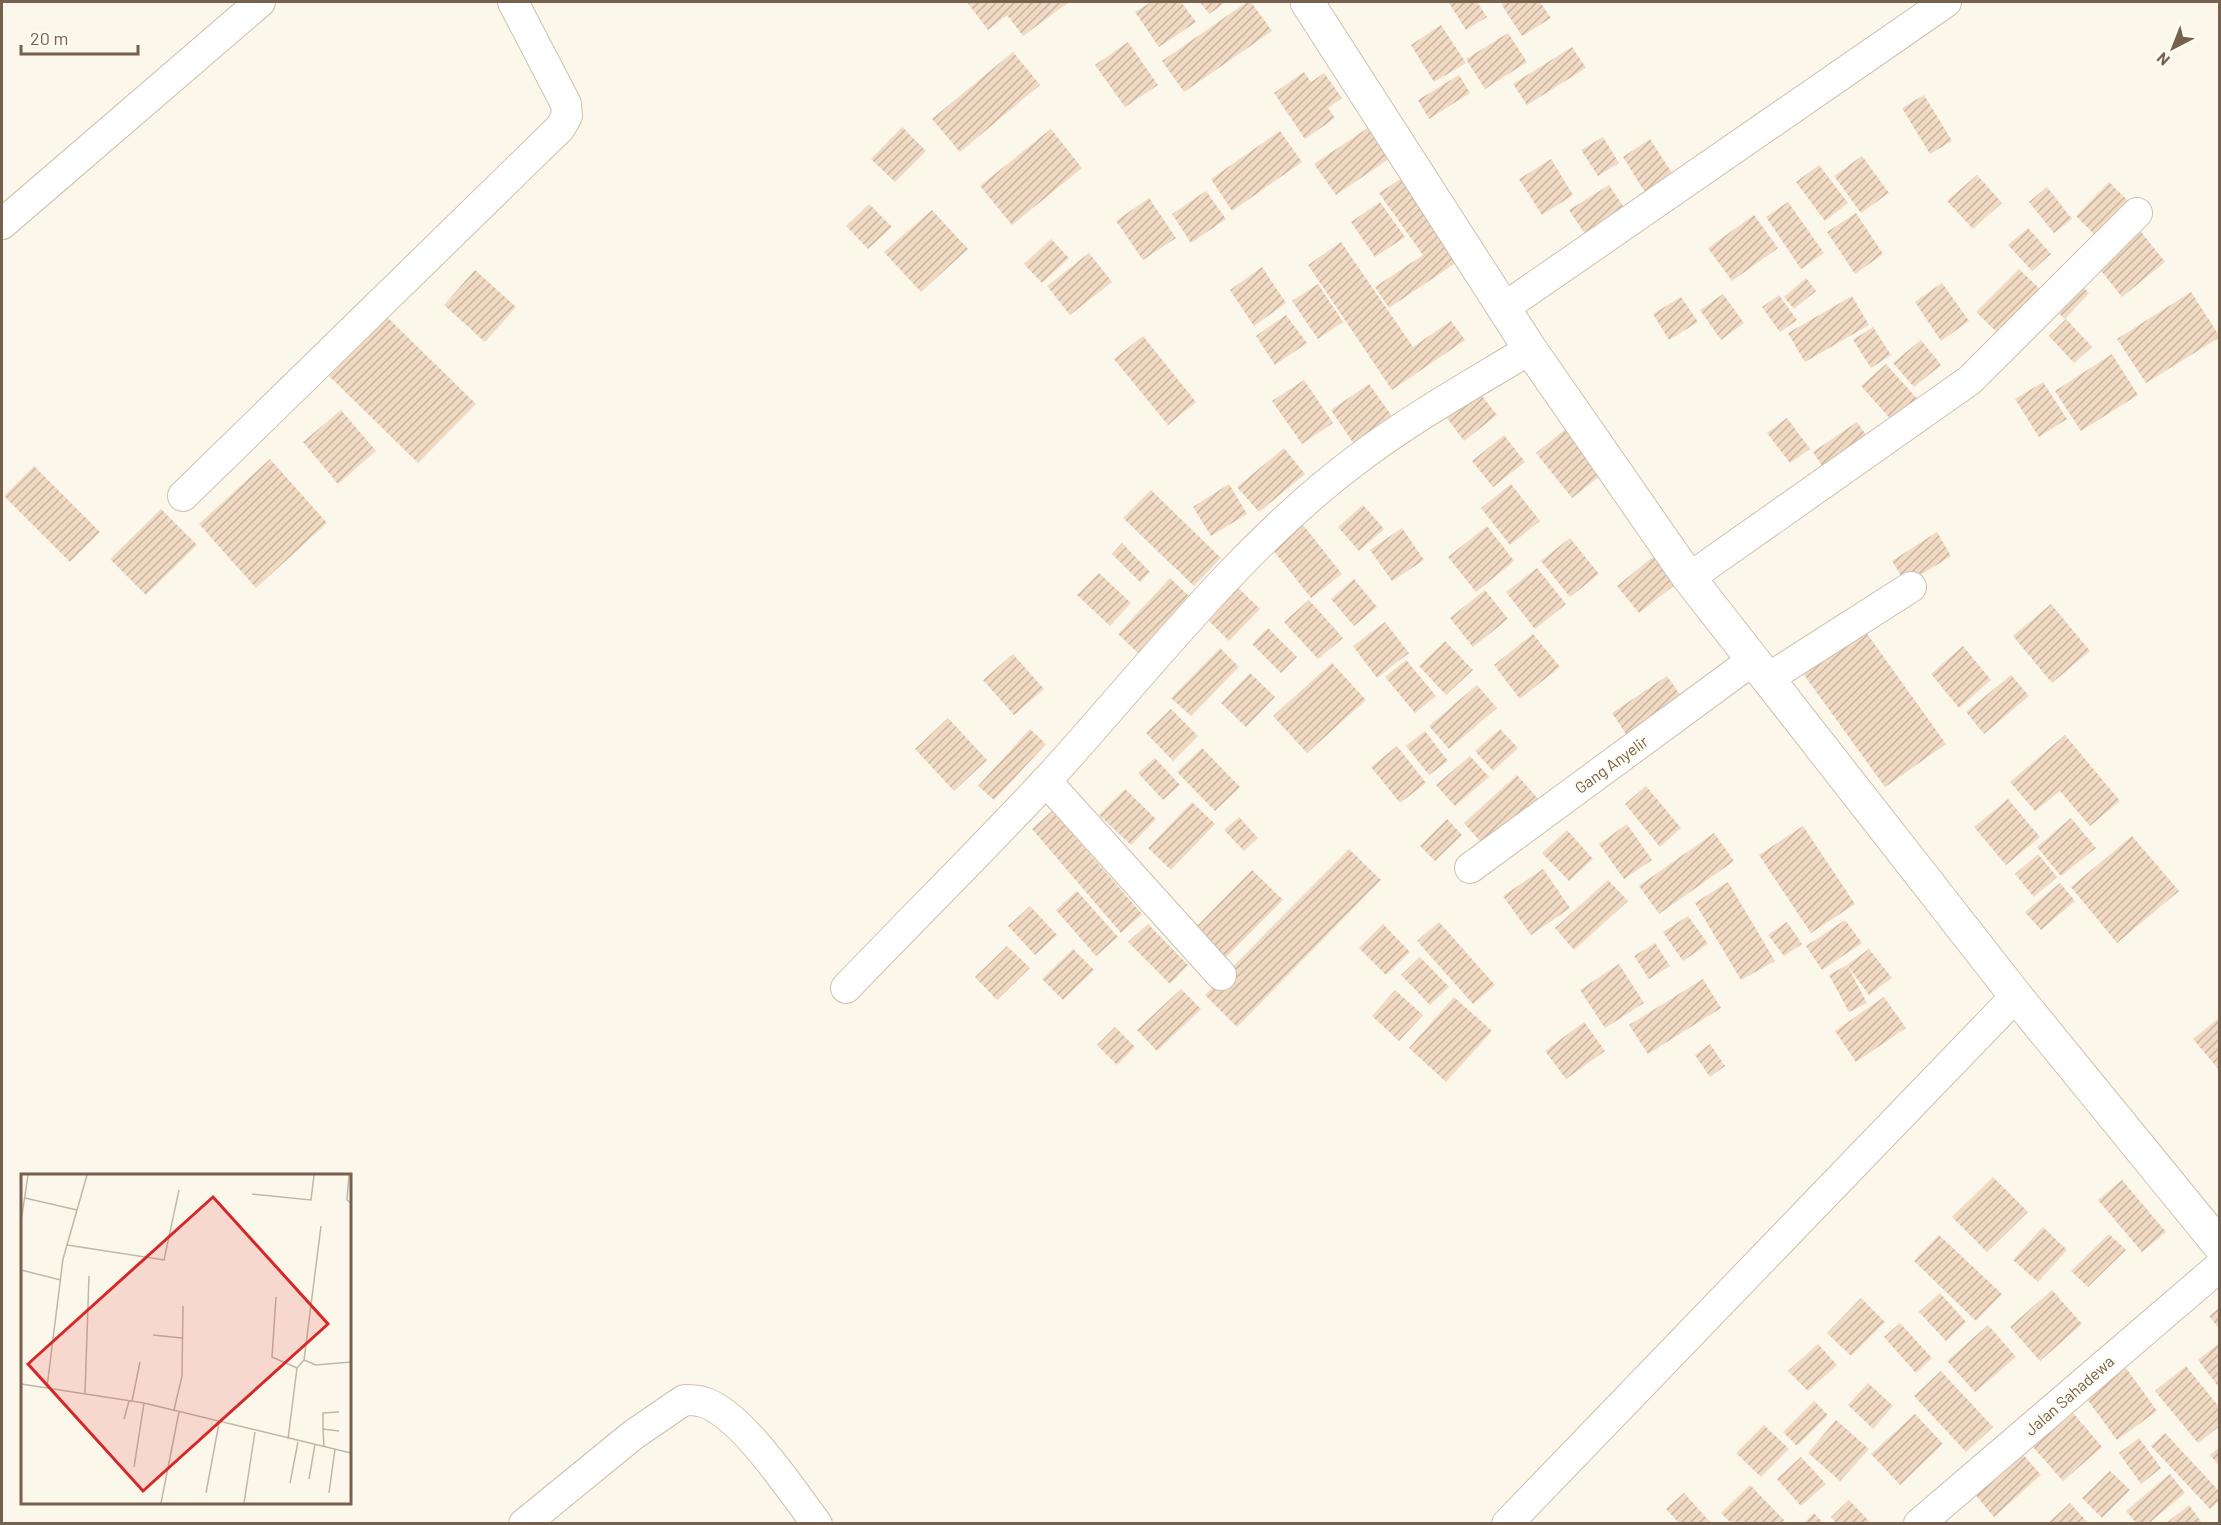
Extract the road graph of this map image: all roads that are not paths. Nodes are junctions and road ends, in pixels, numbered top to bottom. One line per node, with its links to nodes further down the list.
1 (260, 2): 6 (street)
2 (513, 2): 9 (street)
3 (1306, 2): 7 (street)
4 (1946, 2): 7 (street)
5 (2137, 213): 10 (street)
6 (2, 224)
7 (1505, 307): 8 (street)
8 (1530, 349): 10 (street); 13 (street)
9 (183, 496)
10 (1689, 578): 12 (street)
11 (1911, 587): 12 (street, Gang Anyelir)
12 (1760, 670): 14 (street, Gang Anyelir); 17 (street)
13 (1046, 781): 15 (street); 16 (street)
14 (1470, 868)
15 (1221, 975)
16 (846, 988)
17 (2016, 996): 18 (street); 22 (street)
18 (2220, 1246)
19 (2220, 1266): 23 (street, Jalan Sahadewa)
20 (524, 1524): 21 (street)
21 (817, 1524)
22 (1507, 1524)
23 (1919, 1524)

